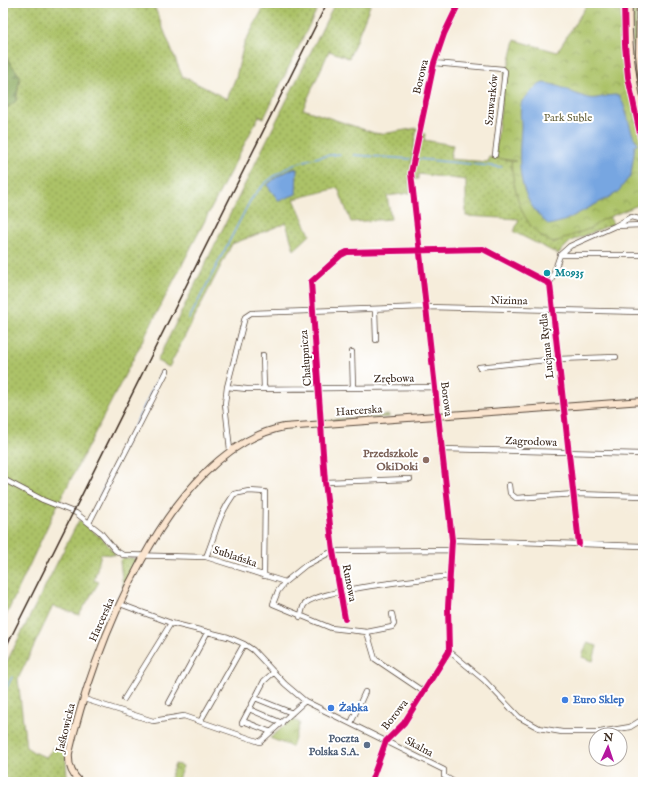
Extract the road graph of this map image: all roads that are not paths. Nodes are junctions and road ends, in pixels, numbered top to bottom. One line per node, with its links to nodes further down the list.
1 (459, 3): 4 (street, Borowa)
2 (629, 3): 6 (street)
3 (640, 3): 5 (street)
4 (434, 63): 7 (street, Szuwarków); 11 (street, Borowa)
5 (643, 92)
6 (643, 128)
7 (495, 155)
8 (641, 220): 9 (street); 10 (street)
9 (641, 225): 10 (street)
10 (615, 226): 12 (street)
11 (420, 250): 14 (street); 15 (street, Borowa); 17 (street, Chałupnicza)
12 (560, 255): 13 (street); 14 (street)
13 (643, 255)
14 (550, 284): 18 (street, Lucjana Rydla)
15 (425, 307): 16 (street, Nizinna); 18 (street, Nizinna); 28 (street, Borowa)
16 (375, 309): 17 (street, Nizinna); 20 (street)
17 (312, 311): 27 (street, Nizinna); 29 (street, Chałupnicza)
18 (553, 311): 19 (street, Nizinna); 24 (street, Lucjana Rydla)
19 (643, 312)
20 (376, 340)
21 (352, 352): 30 (street)
22 (263, 355): 31 (street)
23 (616, 357): 24 (street)
24 (557, 359): 25 (street); 33 (street, Lucjana Rydla)
25 (479, 367)
26 (167, 371): 46 (street)
27 (227, 387): 31 (street, Zrębowa); 37 (street, Nizinna)
28 (434, 387): 30 (street, Zrębowa); 34 (street, Borowa)
29 (318, 388): 30 (street, Zrębowa); 31 (street, Zrębowa); 35 (street, Chałupnicza)
30 (353, 388)
31 (264, 389)
32 (643, 401): 33 (street, Harcerska)
33 (564, 406): 34 (street, Harcerska); 38 (street, Lucjana Rydla)
34 (438, 416): 35 (street, Harcerska); 36 (street, Borowa)
35 (320, 424): 37 (street, Harcerska); 42 (street, Chałupnicza)
36 (442, 449): 38 (street, Zagrodowa); 47 (street, Borowa)
37 (230, 450): 52 (street, Harcerska)
38 (570, 452): 39 (street, Zagrodowa); 44 (street, Lucjana Rydla)
39 (643, 454)
40 (3, 479): 46 (street, Sublańska)
41 (410, 479): 42 (street)
42 (325, 482): 51 (street, Chałupnicza)
43 (509, 485): 44 (street)
44 (575, 494): 45 (street); 48 (street, Lucjana Rydla)
45 (643, 496)
46 (89, 523): 52 (street, Sublańska)
47 (452, 540): 48 (street); 50 (street, Borowa)
48 (579, 544): 49 (street)
49 (643, 546)
50 (452, 550): 51 (street); 55 (street, Borowa)
51 (332, 552): 56 (street); 57 (street, Runowa)
52 (146, 556): 53 (street, Sublańska); 58 (street, Harcerska)
53 (206, 557): 54 (street, Sublańska); 54 (street)
54 (264, 576): 56 (street, Sublańska)
55 (450, 576): 57 (street, Runowa); 66 (street, Borowa)
56 (285, 582): 60 (street)
57 (340, 591): 60 (street, Runowa); 61 (street, Runowa)
58 (120, 604): 62 (street, Skalna); 71 (street, Harcerska)
59 (392, 614): 63 (street)
60 (300, 617): 63 (street)
61 (345, 619)
62 (171, 623): 64 (street, Skalna); 72 (street)
63 (367, 632): 69 (street)
64 (206, 633): 65 (street, Skalna); 74 (street)
65 (244, 644): 67 (street, Skalna); 78 (street)
66 (449, 651): 69 (street, Borowa); 77 (street)
67 (272, 671): 70 (street); 73 (street, Skalna)
68 (365, 692): 80 (street)
69 (424, 692): 82 (street, Borowa)
70 (255, 698): 75 (street); 76 (street)
71 (84, 699): 78 (street); 83 (street, Jaśkowicka)
72 (124, 699)
73 (305, 701): 76 (street); 80 (street, Skalna)
74 (169, 703)
75 (249, 709): 79 (street); 81 (street)
76 (292, 714): 79 (street)
77 (643, 719)
78 (200, 720): 81 (street)
79 (282, 723): 81 (street)
80 (351, 723): 82 (street, Skalna)
81 (271, 732)
82 (386, 741): 84 (street, Borowa); 85 (street, Skalna)
83 (80, 782)
84 (371, 782)
85 (454, 782)

